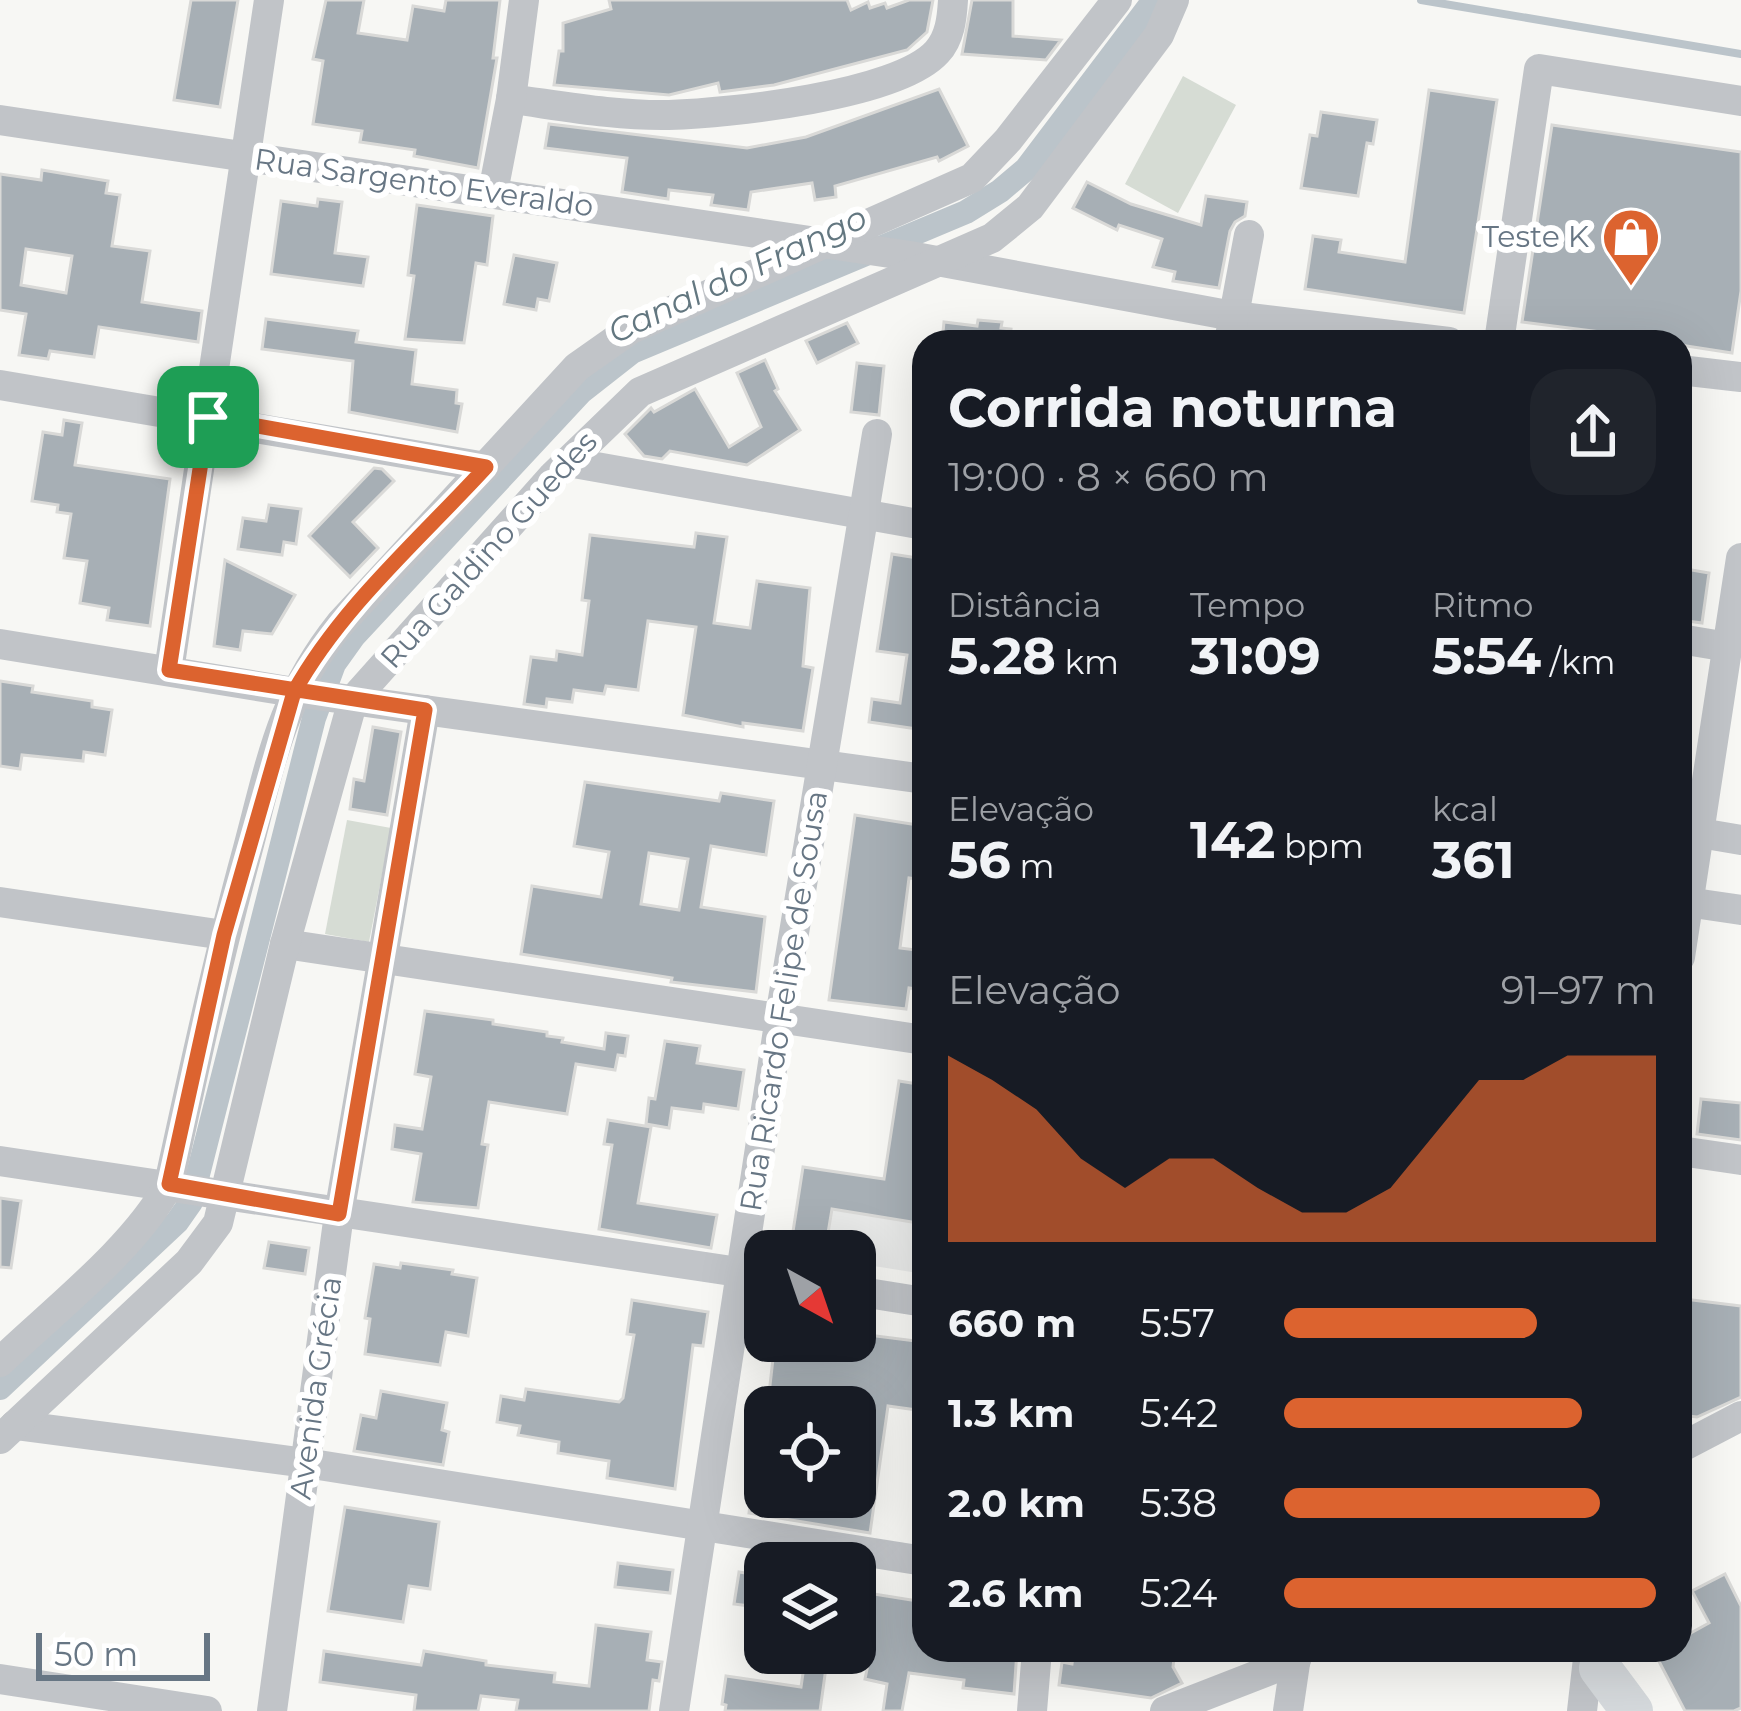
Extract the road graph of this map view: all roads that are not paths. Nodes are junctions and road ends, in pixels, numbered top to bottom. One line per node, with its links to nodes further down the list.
1 (269, 0): 9 (street)
2 (524, 0): 6 (street)
3 (952, 0): 6 (street)
4 (1117, 0): 12 (street, Rua Galdino Guedes)
5 (1174, 1): 13 (street, Rua Galdino Guedes)
6 (511, 99): 10 (street)
7 (1741, 101): 15 (street)
8 (0, 120): 9 (street, Rua Sargento Everaldo)
9 (245, 157): 10 (street, Rua Sargento Everaldo); 19 (street)
10 (493, 191): 12 (street, Rua Sargento Everaldo)
11 (1249, 235): 14 (street)
12 (837, 247): 13 (street, Rua Sargento Everaldo); 22 (street, Rua Galdino Guedes)
13 (923, 259): 14 (street, Rua Sargento Everaldo); 21 (street, Rua Galdino Guedes)
14 (1231, 329)
15 (1501, 330)
16 (1692, 371): 17 (street)
17 (1741, 377)
18 (0, 385): 19 (street)
19 (208, 417): 22 (street); 29 (street)
20 (877, 434): 23 (street, Rua Ricardo Felipe de Sousa)
21 (568, 462): 23 (street); 31 (street, Rua Galdino Guedes)
22 (486, 467): 30 (street, Rua Galdino Guedes)
23 (862, 517): 24 (street); 33 (street, Rua Ricardo Felipe de Sousa)
24 (912, 523)
25 (1741, 559): 28 (street)
26 (1692, 641): 28 (street)
27 (0, 644): 29 (street)
28 (1728, 647): 35 (street)
29 (169, 670): 30 (street)
30 (294, 692): 31 (street); 41 (street, Rua Galdino Guedes)
31 (353, 700): 32 (street); 42 (street, Rua Galdino Guedes)
32 (425, 710): 33 (street); 43 (street, Avenida Grécia)
33 (821, 765): 34 (street); 44 (street, Rua Ricardo Felipe de Sousa)
34 (912, 777)
35 (1700, 833): 36 (street); 37 (street)
36 (1741, 840)
37 (1692, 868)
38 (0, 902): 41 (street)
39 (1692, 903): 40 (street)
40 (1741, 910)
41 (224, 935): 49 (street, Rua Galdino Guedes)
42 (285, 944): 43 (street); 50 (street, Rua Galdino Guedes)
43 (381, 958): 44 (street); 51 (street, Avenida Grécia)
44 (780, 1017): 45 (street); 52 (street, Rua Ricardo Felipe de Sousa)
45 (912, 1038)
46 (1692, 1153): 47 (street)
47 (1741, 1160)
48 (0, 1161): 49 (street)
49 (169, 1184): 50 (street); 57 (street, Rua Galdino Guedes)
50 (226, 1195): 51 (street); 59 (street, Rua Galdino Guedes)
51 (339, 1214): 53 (street); 61 (street, Avenida Grécia)
52 (758, 1230)
53 (744, 1273)
54 (876, 1294): 55 (street)
55 (912, 1300)
56 (744, 1317): 62 (street, Rua Ricardo Felipe de Sousa)
57 (0, 1362)
58 (1741, 1417): 60 (street)
59 (8, 1432): 61 (street)
60 (1692, 1442)
61 (306, 1463): 62 (street); 72 (street, Avenida Grécia)
62 (701, 1524): 63 (street); 73 (street, Rua Ricardo Felipe de Sousa)
63 (912, 1559)
64 (1036, 1662): 74 (street)
65 (1280, 1662): 75 (street)
66 (1295, 1662): 76 (street)
67 (1594, 1662): 77 (street)
68 (1597, 1662): 78 (street)
69 (1599, 1662): 79 (highway)
70 (0, 1679): 71 (street)
71 (207, 1711)
72 (272, 1711)
73 (674, 1711)
74 (1032, 1711)
75 (1165, 1711)
76 (1288, 1711)
77 (1582, 1711)
78 (1610, 1711)
79 (1633, 1711)

